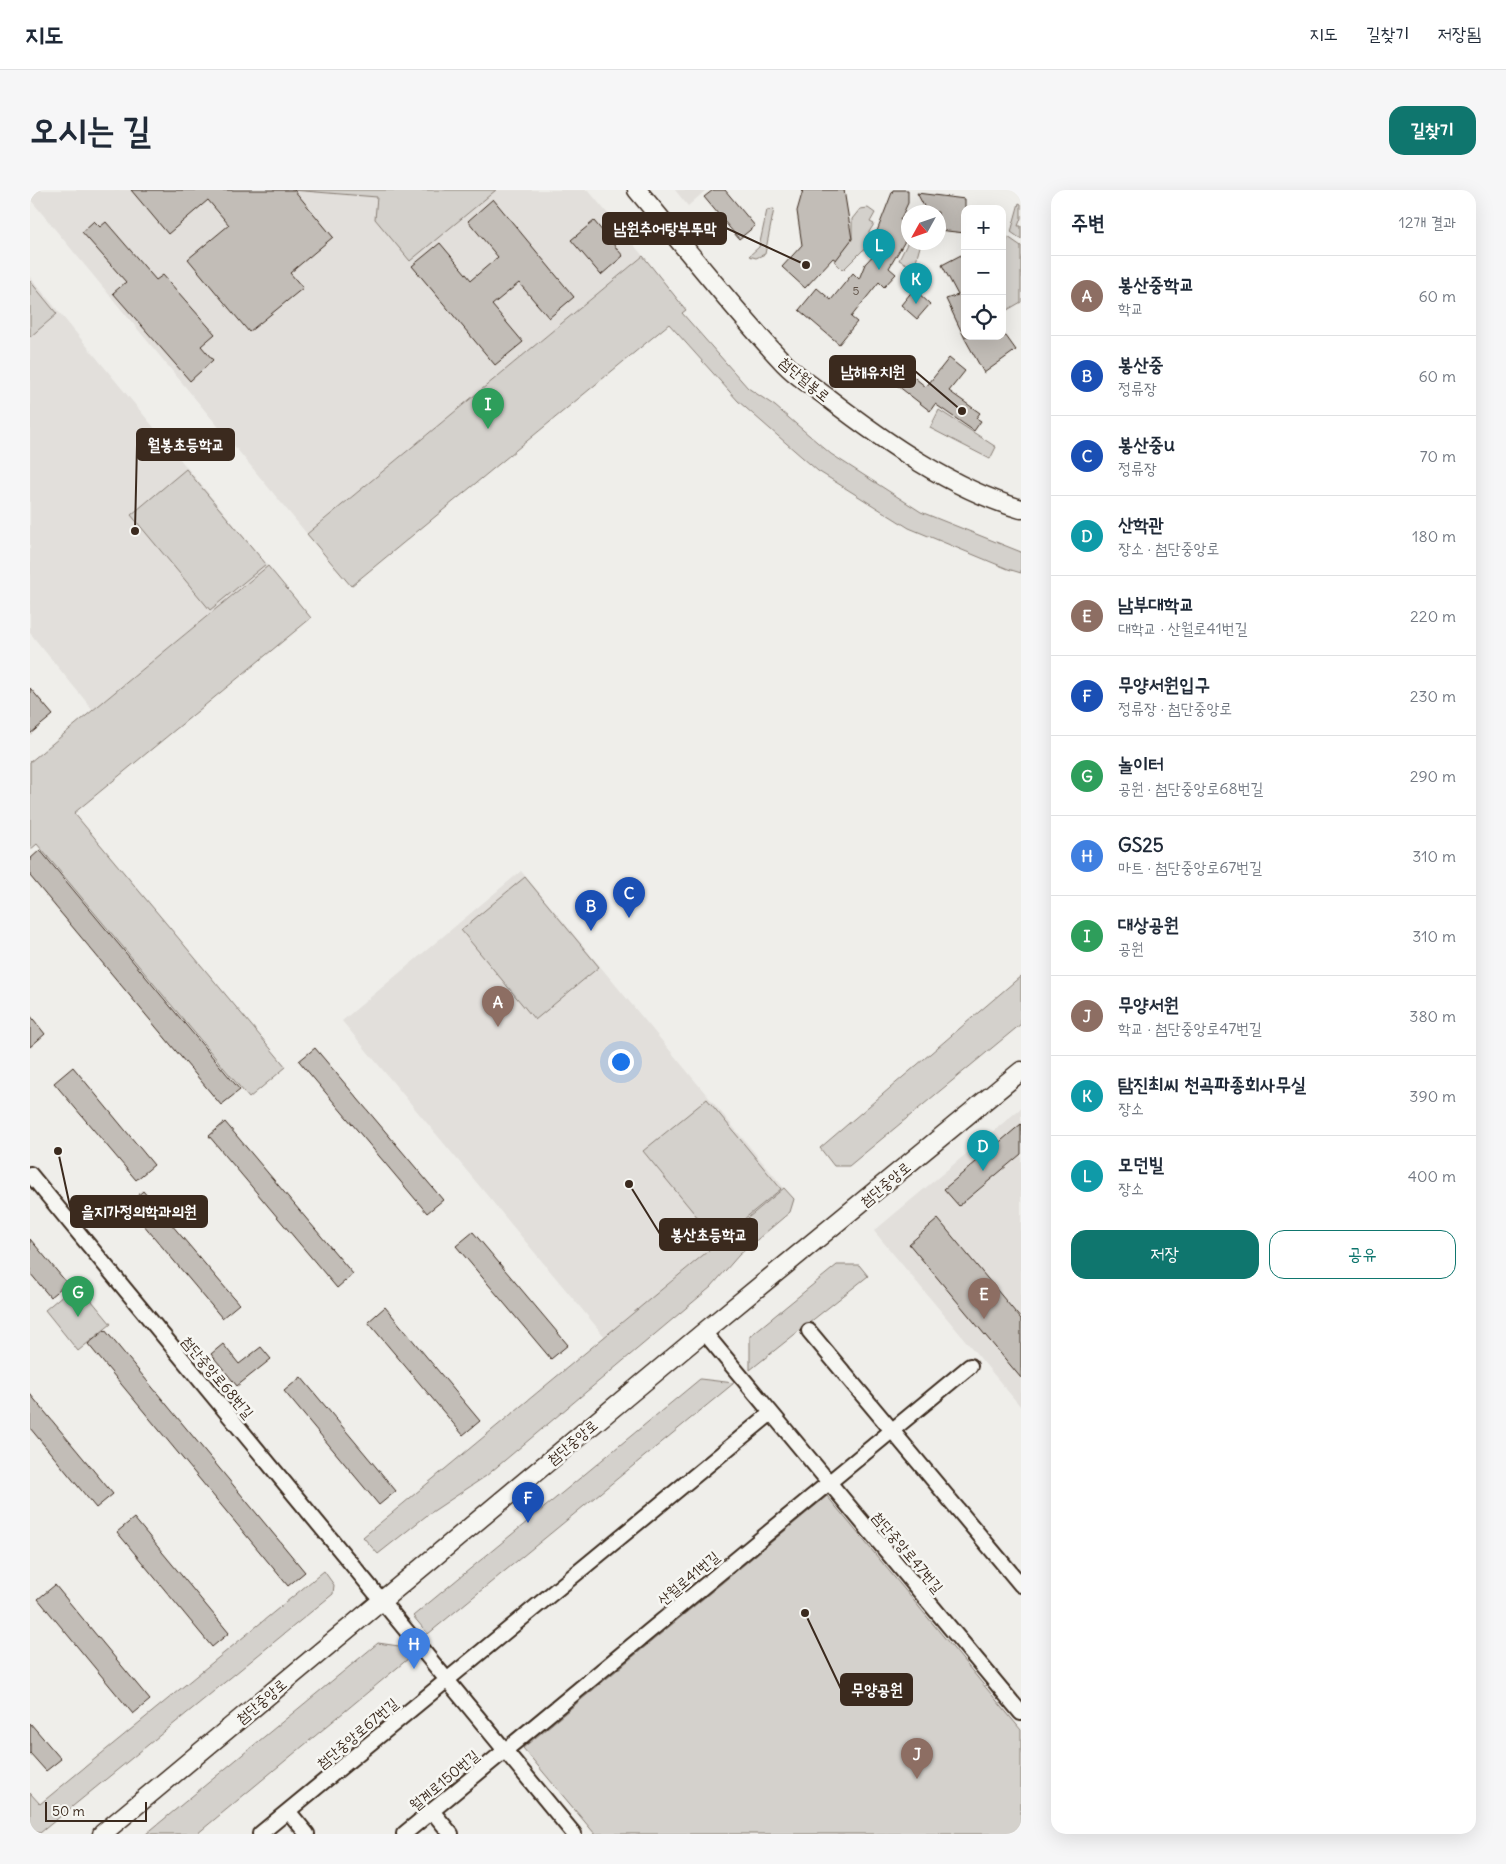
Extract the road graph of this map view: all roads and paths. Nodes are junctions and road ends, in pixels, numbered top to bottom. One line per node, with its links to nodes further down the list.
1 (636, 190): 2 (street, 첨단월봉로)
2 (1021, 509)
3 (1021, 1071): 6 (street, 첨단중앙로)
4 (30, 1174): 12 (street, 첨단중앙로68번길)
5 (809, 1331): 9 (street)
6 (704, 1332): 8 (street, 첨단중앙로47번길); 12 (street, 첨단중앙로)
7 (970, 1366): 9 (street, 산월로41번길)
8 (771, 1413): 10 (street, 첨단중앙로47번길); 13 (street, 첨단중앙로67번길)
9 (892, 1431): 10 (street, 산월로41번길); 11 (street)
10 (829, 1483): 14 (street, 첨단중앙로47번길); 15 (street, 산월로41번길)
11 (1021, 1585)
12 (381, 1601): 13 (street); 18 (street, 첨단중앙로)
13 (446, 1681): 15 (street); 16 (street, 첨단중앙로67번길)
14 (1021, 1712)
15 (504, 1751): 17 (street, 월계로150번길); 23 (street)
16 (288, 1811): 19 (street, 첨단중앙로67번길); 20 (street)
17 (432, 1811): 21 (street, 월계로150번길); 22 (street)
18 (102, 1834)
19 (260, 1834)
20 (307, 1834)
21 (404, 1834)
22 (451, 1834)
23 (574, 1834)

